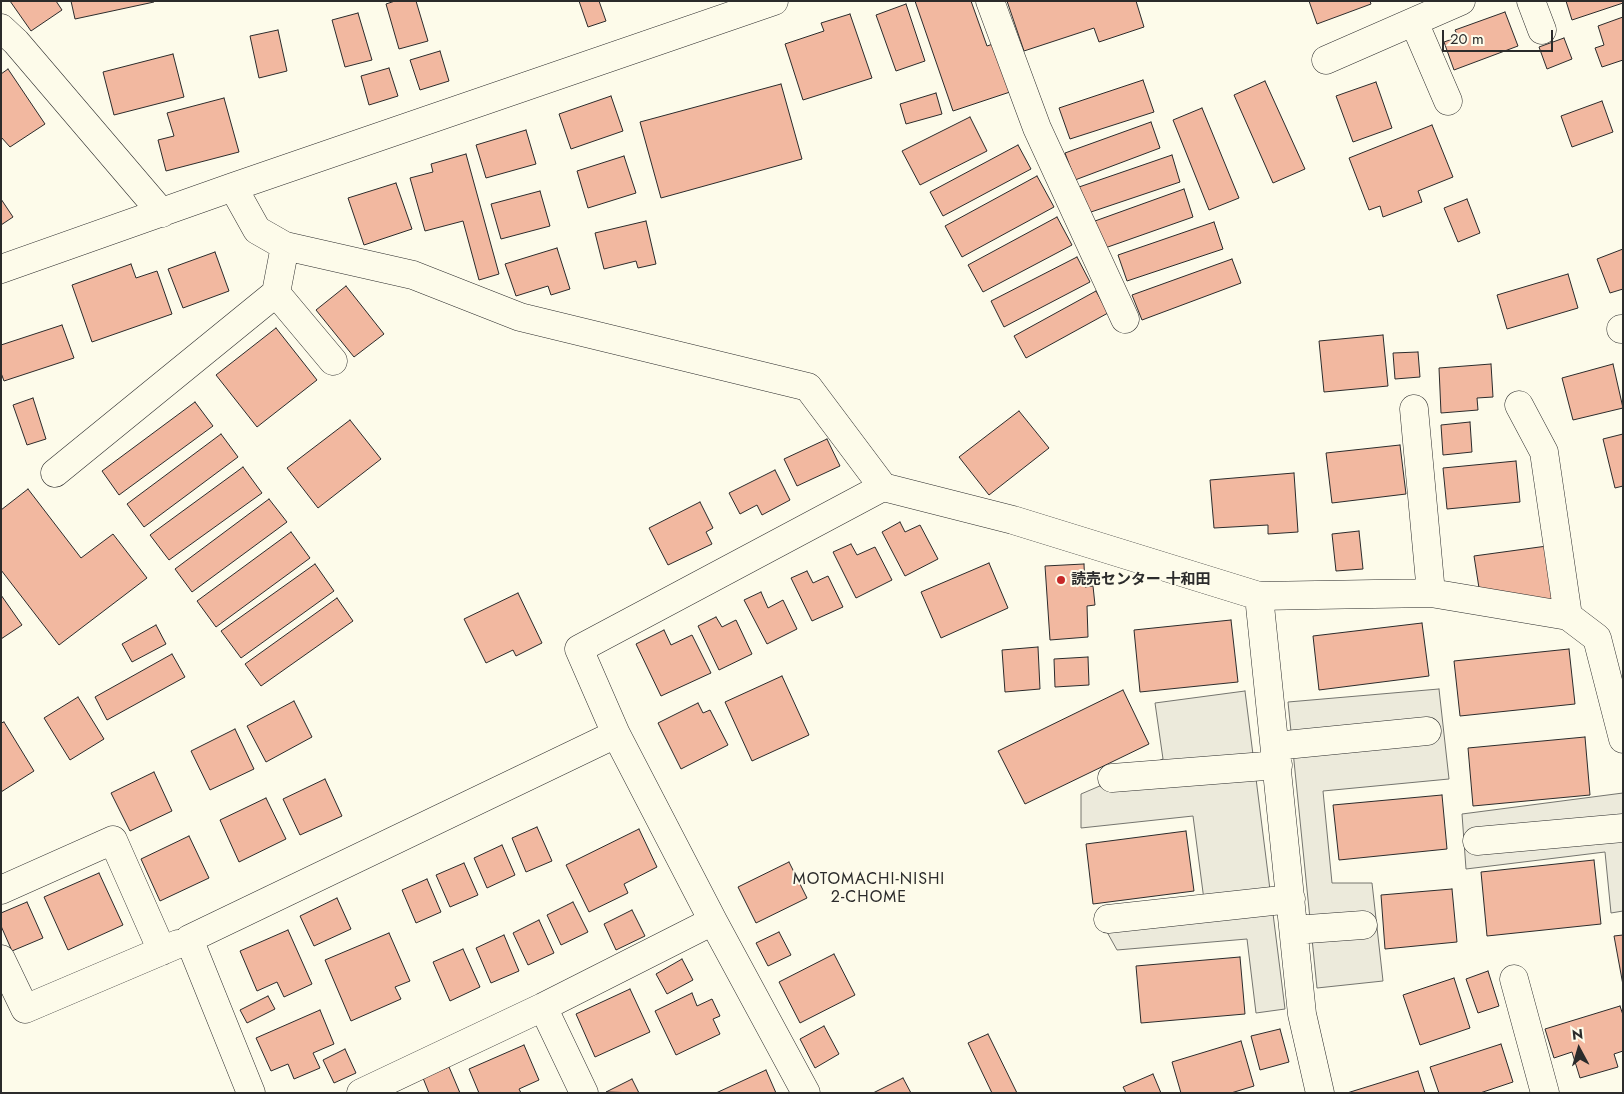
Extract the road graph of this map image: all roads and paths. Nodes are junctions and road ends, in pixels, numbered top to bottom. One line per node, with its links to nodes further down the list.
1 (774, 1): 10 (street)
2 (990, 1): 15 (street)
3 (1461, 1): 5 (street)
4 (1531, 1): 7 (street)
5 (1414, 22): 8 (street); 9 (street)
6 (1, 28): 11 (street)
7 (1542, 30)
8 (1326, 60)
9 (1448, 101)
10 (233, 187): 11 (street); 12 (street)
11 (162, 213): 13 (street)
12 (285, 246): 14 (street); 20 (street)
13 (1, 270)
14 (276, 293): 16 (street); 19 (street)
15 (1125, 320)
16 (333, 361)
17 (1519, 404): 23 (street)
18 (1414, 409): 21 (street)
19 (56, 473)
20 (883, 488): 22 (street); 25 (street)
21 (1431, 593): 22 (street); 23 (street)
22 (1259, 596): 27 (street)
23 (1568, 616): 26 (street)
24 (1427, 731): 27 (street)
25 (616, 734): 34 (street); 37 (street)
26 (1623, 738)
27 (1276, 756): 28 (street); 32 (street)
28 (1112, 778)
29 (1623, 828): 30 (street)
30 (1476, 841)
31 (1, 890): 38 (street)
32 (1291, 899): 33 (street); 36 (street)
33 (1108, 919)
34 (712, 922): 41 (street); 45 (street)
35 (1362, 925): 36 (street)
36 (1294, 930): 46 (street)
37 (189, 939): 38 (street); 42 (street)
38 (162, 951): 39 (street)
39 (1, 959)
40 (1514, 979): 47 (street)
41 (543, 1007): 43 (street); 44 (street)
42 (251, 1093)
43 (361, 1093)
44 (584, 1093)
45 (806, 1093)
46 (1320, 1093)
47 (1545, 1093)

